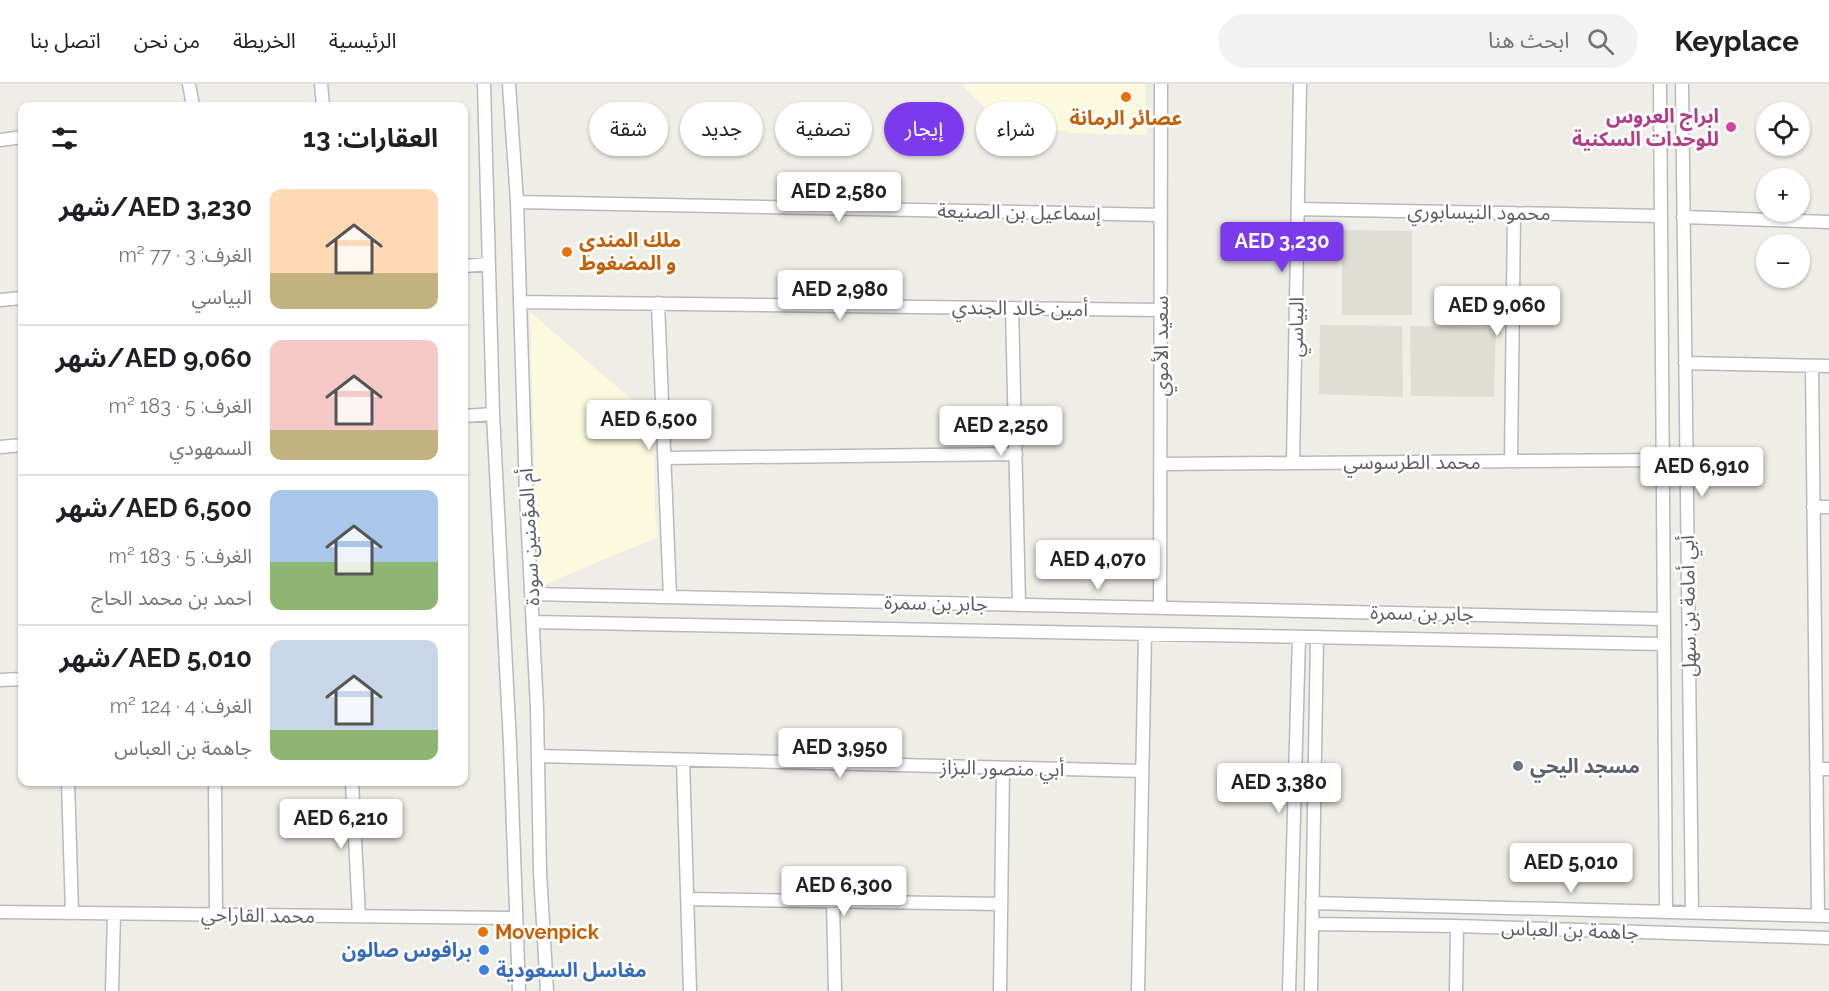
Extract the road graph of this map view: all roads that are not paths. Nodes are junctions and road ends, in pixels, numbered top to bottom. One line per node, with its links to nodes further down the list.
1 (189, 84): 9 (street)
2 (321, 84): 10 (street)
3 (484, 84): 20 (street, أم المؤمنين سودة)
4 (510, 84): 13 (street, أم المؤمنين سودة)
5 (1161, 84): 16 (street, سعيد الأموي)
6 (1300, 84): 14 (street, البياسي)
7 (1660, 84): 17 (street, أبي أمامة بن سهل)
8 (1682, 84): 18 (street, أبي أمامة بن سهل)
9 (192, 102)
10 (323, 102)
11 (18, 138): 12 (street)
12 (0, 140)
13 (517, 202): 16 (street, إسماعيل بن الصنيعة); 24 (street, أم المؤمنين سودة)
14 (1298, 209): 15 (street, محمود النيسابوري); 39 (street, البياسي)
15 (1514, 213): 17 (street, محمود النيسابوري); 38 (street)
16 (1161, 214): 27 (street, سعيد الأموي)
17 (1661, 216): 37 (street, أبي أمامة بن سهل)
18 (1683, 217): 19 (street); 28 (street, أبي أمامة بن سهل)
19 (1829, 222)
20 (489, 264): 21 (street); 31 (street, أم المؤمنين سودة)
21 (468, 266)
22 (18, 298): 23 (street)
23 (0, 300)
24 (520, 302): 25 (street, أمين خالد الجندي); 43 (street, أم المؤمنين سودة)
25 (658, 303): 26 (street, أمين خالد الجندي); 36 (street)
26 (1012, 308): 27 (street, أمين خالد الجندي); 35 (street)
27 (1161, 310): 40 (street, سعيد الأموي)
28 (1685, 363): 29 (street); 70 (street, أبي أمامة بن سهل)
29 (1812, 366): 30 (street); 41 (street)
30 (1829, 366)
31 (493, 414): 32 (street); 76 (street, أم المؤمنين سودة)
32 (468, 416)
33 (18, 445): 34 (street)
34 (0, 447)
35 (1016, 454): 36 (street); 45 (street)
36 (664, 458): 44 (street)
37 (1663, 460): 38 (street, محمد الطرسوسي); 47 (street, أبي أمامة بن سهل)
38 (1510, 461): 39 (street, محمد الطرسوسي)
39 (1293, 463): 40 (street, محمد الطرسوسي)
40 (1161, 464): 46 (street, سعيد الأموي)
41 (1813, 507): 42 (street); 58 (street)
42 (1829, 507)
43 (532, 594): 44 (street, جابر بن سمرة); 48 (street, أم المؤمنين سودة)
44 (670, 597): 45 (street, جابر بن سمرة)
45 (1019, 604): 46 (street, جابر بن سمرة)
46 (1160, 608): 47 (street, جابر بن سمرة)
47 (1664, 619): 52 (street, أبي أمامة بن سهل)
48 (534, 622): 49 (street, جابر بن سمرة); 55 (street, أم المؤمنين سودة)
49 (1145, 634): 50 (street, جابر بن سمرة); 60 (street)
50 (1299, 637): 51 (street, جابر بن سمرة); 87 (street)
51 (1317, 637): 52 (street, جابر بن سمرة); 66 (street)
52 (1665, 644): 69 (street, أبي أمامة بن سهل)
53 (18, 679): 54 (street)
54 (0, 680)
55 (538, 756): 56 (street, أبي منصور البزاز); 82 (street, أم المؤمنين سودة)
56 (683, 760): 57 (street, أبي منصور البزاز); 64 (street)
57 (1003, 768): 60 (street, أبي منصور البزاز); 67 (street)
58 (1816, 769): 59 (street); 75 (street)
59 (1829, 769)
60 (1142, 771): 86 (street)
61 (68, 786): 71 (street)
62 (215, 786): 73 (street)
63 (352, 786): 74 (street)
64 (687, 899): 65 (street); 83 (street)
65 (833, 902): 67 (street); 84 (street)
66 (1312, 903): 69 (street, جاهمة بن العباس); 77 (street)
67 (1001, 904): 85 (street)
68 (0, 912): 71 (street, محمد القاراحي)
69 (1666, 912): 70 (street, جاهمة بن العباس)
70 (1692, 912): 75 (street, جاهمة بن العباس)
71 (72, 913): 72 (street, محمد القاراحي)
72 (114, 914): 73 (street, محمد القاراحي); 80 (street)
73 (216, 914): 74 (street, محمد القاراحي)
74 (359, 916): 76 (street, محمد القاراحي)
75 (1824, 916)
76 (516, 918): 81 (street, أم المؤمنين سودة)
77 (1312, 924): 78 (street, جاهمة بن العباس); 88 (street)
78 (1457, 926): 79 (street, جاهمة بن العباس); 89 (street)
79 (1829, 938)
80 (112, 991)
81 (519, 991)
82 (547, 991)
83 (690, 991)
84 (835, 991)
85 (1000, 991)
86 (1137, 991)
87 (1289, 991)
88 (1311, 991)
89 (1456, 991)

